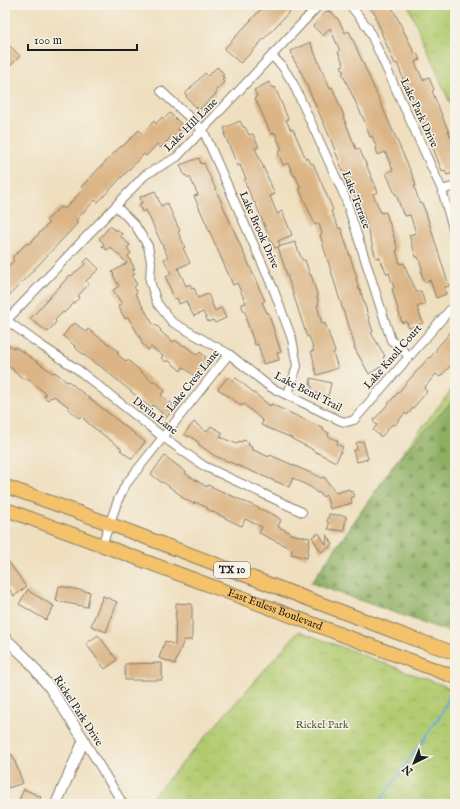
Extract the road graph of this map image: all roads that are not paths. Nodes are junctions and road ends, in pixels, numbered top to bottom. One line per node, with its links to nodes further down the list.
1 (319, 5): 3 (street, Lake Hill Lane)
2 (350, 5): 7 (street, Lake Park Drive)
3 (272, 56): 5 (street, Lake Hill Lane); 13 (street, Lake Terrace)
4 (161, 91): 5 (street, Lake Brook Drive)
5 (203, 130): 8 (street, Lake Hill Lane); 14 (street, Lake Brook Drive)
6 (455, 186): 7 (street)
7 (442, 190): 9 (street, Lake Park Drive)
8 (116, 206): 11 (street, Lake Hill Lane); 12 (street, Lake Bend Trail)
9 (455, 236)
10 (455, 304): 13 (street, Lake Knoll Court)
11 (6, 321): 16 (street, Devin Lane)
12 (229, 354): 14 (street, Lake Bend Trail); 16 (street, Lake Crest Lane)
13 (409, 356): 15 (street, Lake Knoll Court)
14 (288, 394): 15 (street, Lake Bend Trail)
15 (347, 422)
16 (163, 437): 19 (street, Devin Lane); 20 (street, Lake Crest Lane)
17 (5, 486): 20 (main road, East Euless Boulevard / TX 10)
18 (5, 509): 21 (main road, East Euless Boulevard / TX 10)
19 (302, 512)
20 (110, 524): 21 (street, Lake Crest Lane); 23 (main road, East Euless Boulevard / TX 10)
21 (102, 545): 24 (main road, East Euless Boulevard / TX 10)
22 (5, 638): 25 (street, Rickel Park Drive)
23 (455, 653)
24 (455, 677)
25 (84, 740): 26 (street); 27 (street, Rickel Park Drive)
26 (56, 804)
27 (123, 804)

